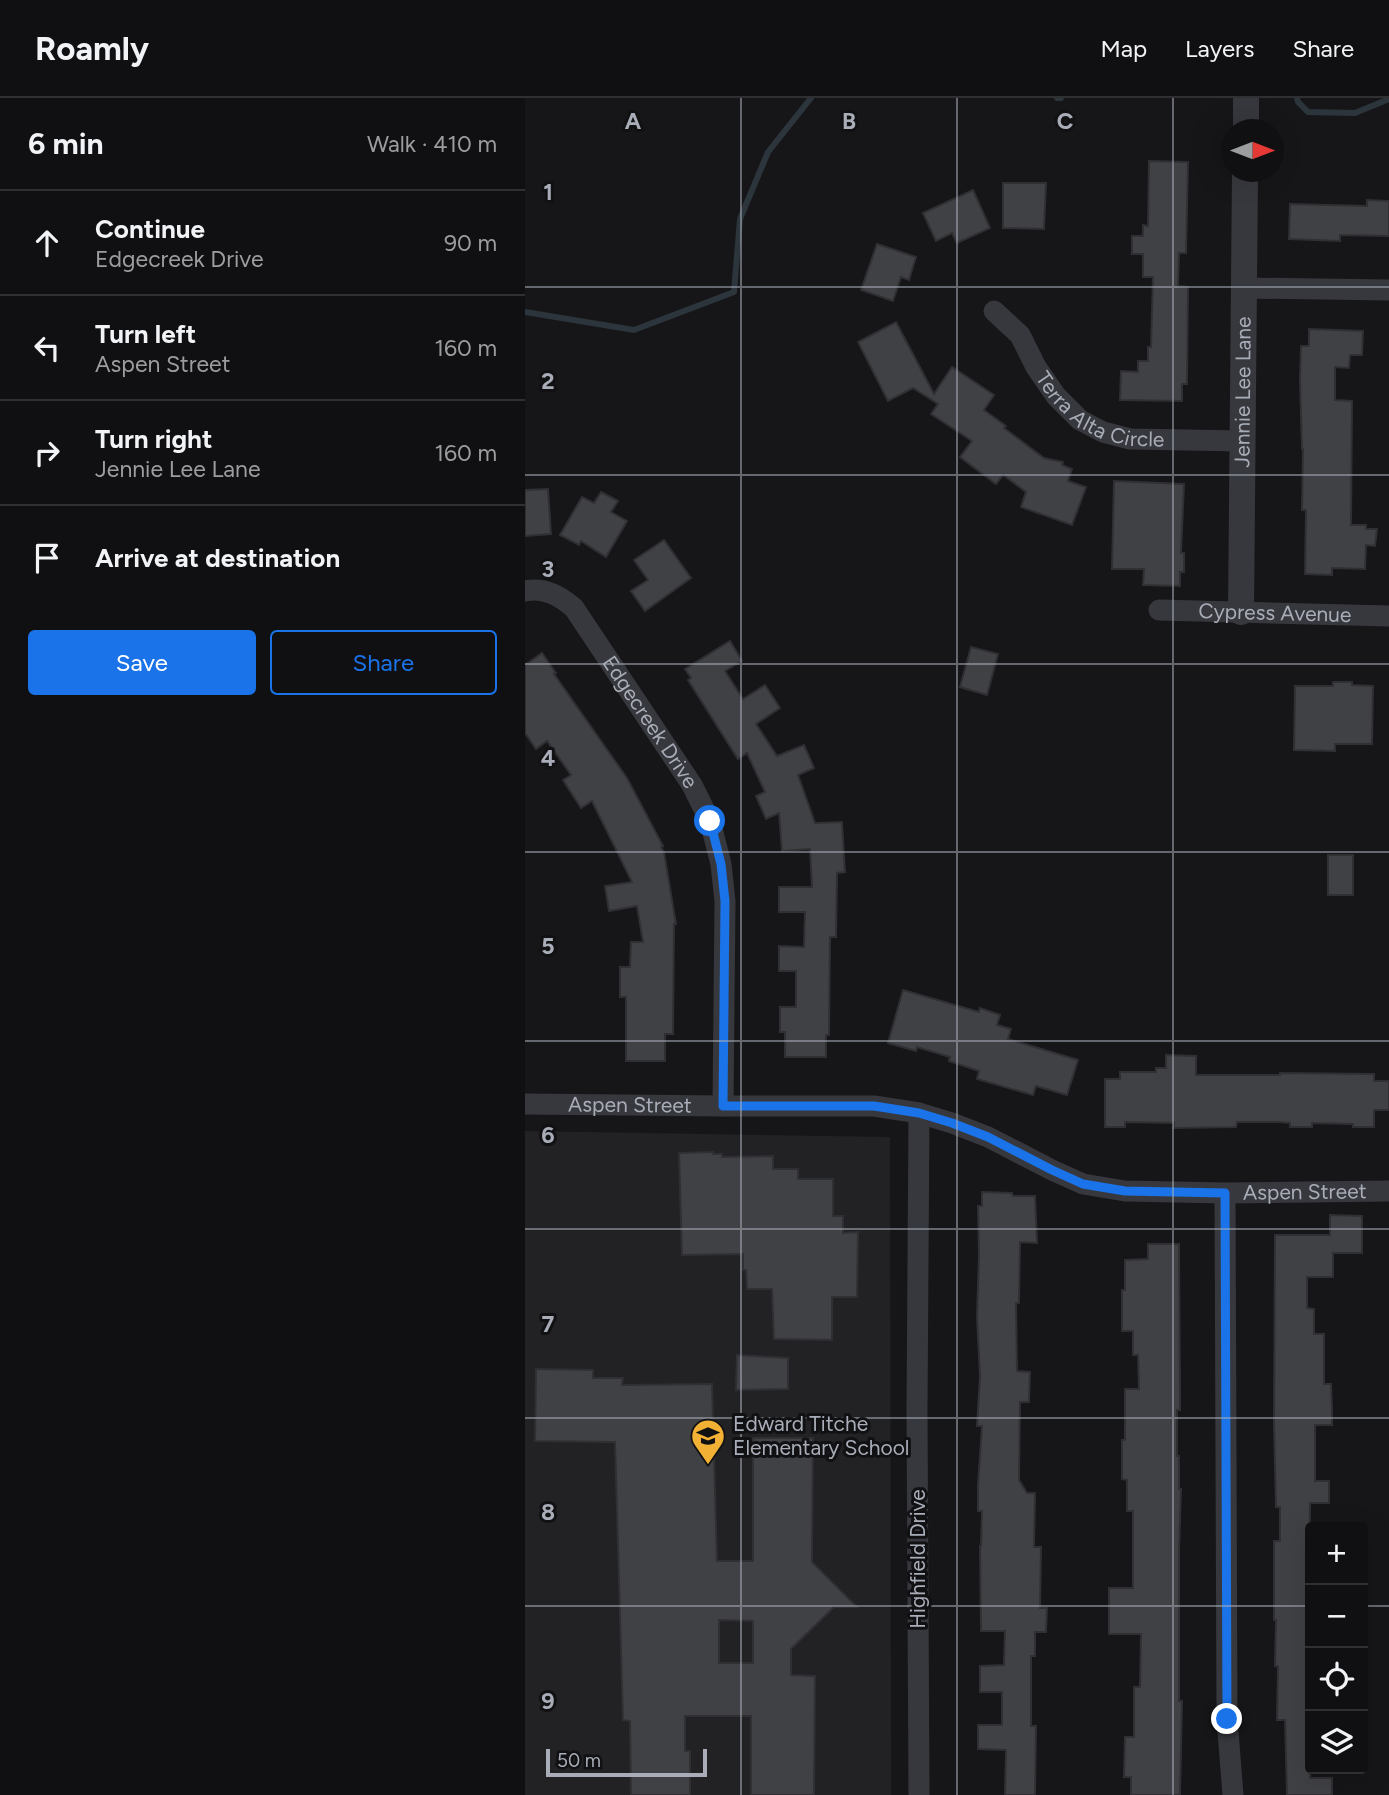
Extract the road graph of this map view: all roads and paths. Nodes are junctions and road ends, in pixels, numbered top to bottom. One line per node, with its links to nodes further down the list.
1 (1246, 98): 2 (street)
2 (1246, 119)
3 (1245, 182): 4 (street, Jennie Lee Lane)
4 (1244, 288): 5 (street); 7 (street, Jennie Lee Lane)
5 (1389, 290)
6 (994, 311): 7 (street, Terra Alta Circle)
7 (1242, 441): 10 (street, Jennie Lee Lane)
8 (525, 591): 13 (street, Edgecreek Drive)
9 (1159, 610): 10 (street, Cypress Avenue)
10 (1241, 612): 11 (street, Cypress Avenue)
11 (1389, 617)
12 (525, 1104): 13 (street, Aspen Street)
13 (723, 1106): 14 (street, Aspen Street)
14 (919, 1113): 16 (street, Aspen Street); 17 (street, Highfield Drive)
15 (1389, 1191): 16 (street, Aspen Street)
16 (1225, 1193): 18 (street)
17 (919, 1795)
18 (1233, 1795)

